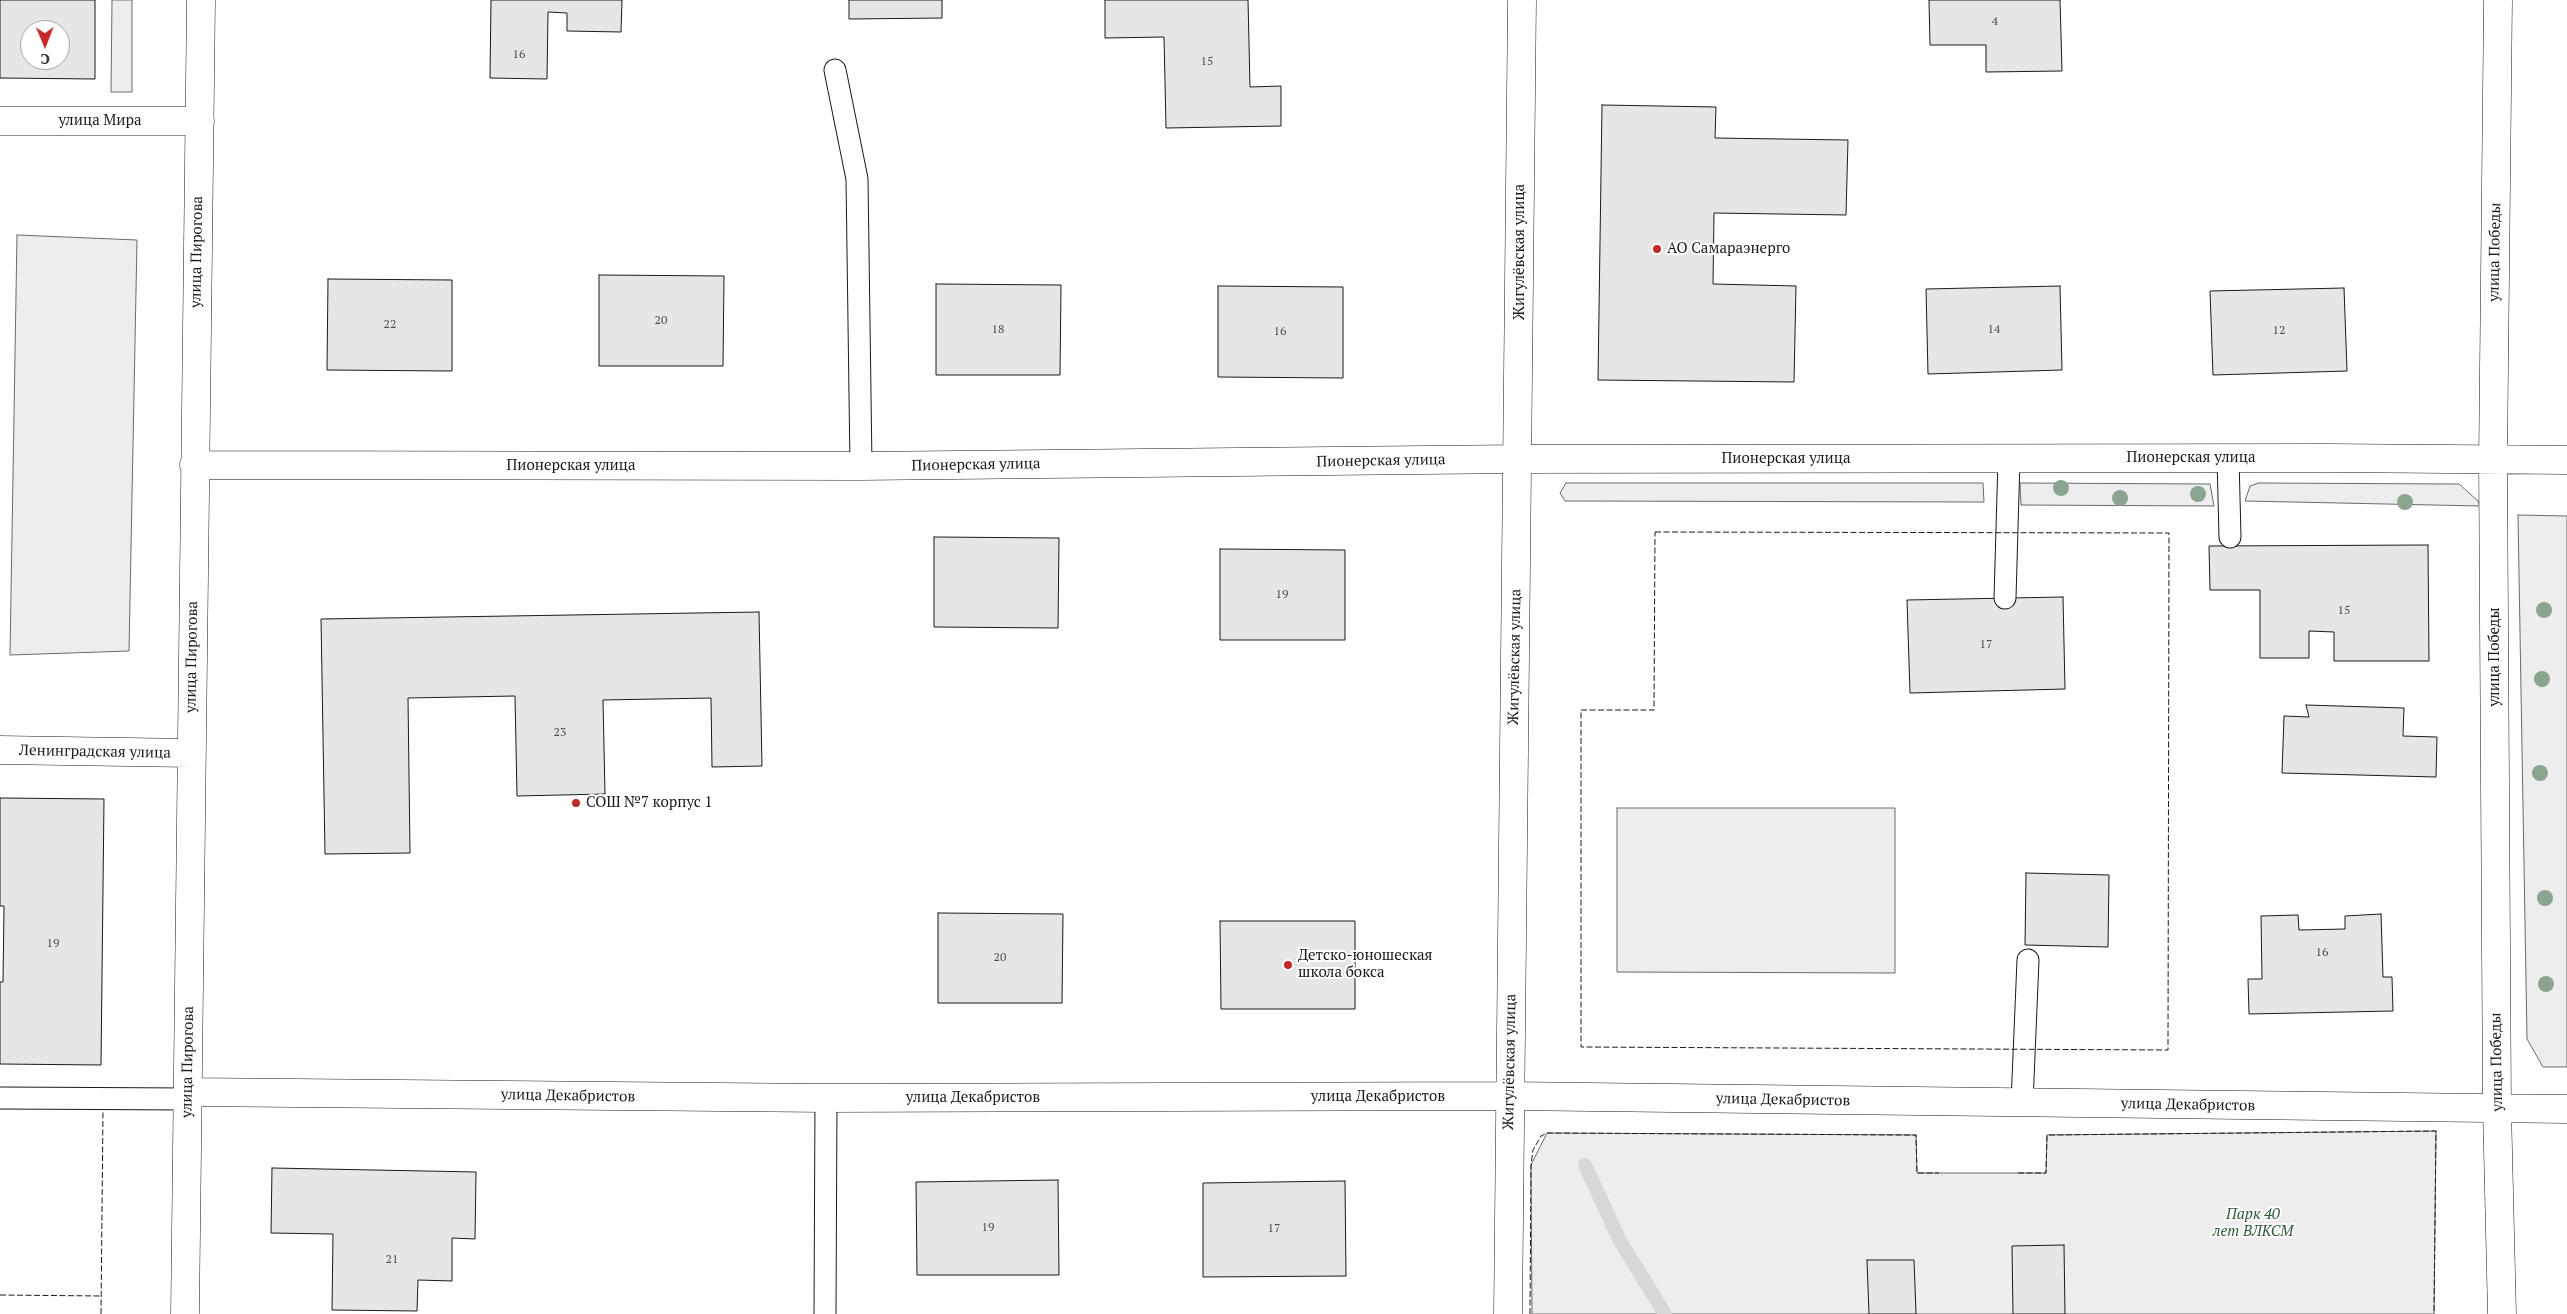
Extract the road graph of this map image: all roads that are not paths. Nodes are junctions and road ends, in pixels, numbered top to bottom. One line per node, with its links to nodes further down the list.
1 (201, 0): 6 (street, улица Пирогова)
2 (1522, 0): 9 (street, Жигулёвская улица)
3 (2498, 0): 10 (street, улица Победы)
4 (835, 70): 13 (lane)
5 (0, 120): 6 (street, улица Мира)
6 (200, 121): 12 (street, улица Пирогова)
7 (2009, 458): 8 (street, Пионерская улица); 9 (street, Пионерская улица); 15 (lane)
8 (2228, 458): 10 (street, Пионерская улица); 14 (lane)
9 (1518, 459): 13 (street, Пионерская улица); 20 (street, Жигулёвская улица)
10 (2493, 460): 11 (street, Пионерская улица); 24 (street, улица Победы)
11 (2567, 460)
12 (194, 465): 13 (street, Пионерская улица); 17 (street, улица Пирогова)
13 (860, 466)
14 (2230, 537)
15 (2005, 598)
16 (0, 750): 17 (street, Ленинградская улица)
17 (190, 753): 19 (street, улица Пирогова)
18 (2028, 960): 23 (lane)
19 (188, 1096): 21 (lane); 22 (street, улица Декабристов); 26 (street, улица Пирогова)
20 (1509, 1096): 22 (street, улица Декабристов); 23 (street, улица Декабристов); 28 (street, Жигулёвская улица)
21 (0, 1098)
22 (826, 1098): 27 (lane)
23 (2022, 1103): 24 (street, улица Декабристов)
24 (2497, 1109): 25 (street, улица Декабристов); 29 (street, улица Победы)
25 (2567, 1109)
26 (185, 1314)
27 (825, 1314)
28 (1508, 1314)
29 (2502, 1314)

